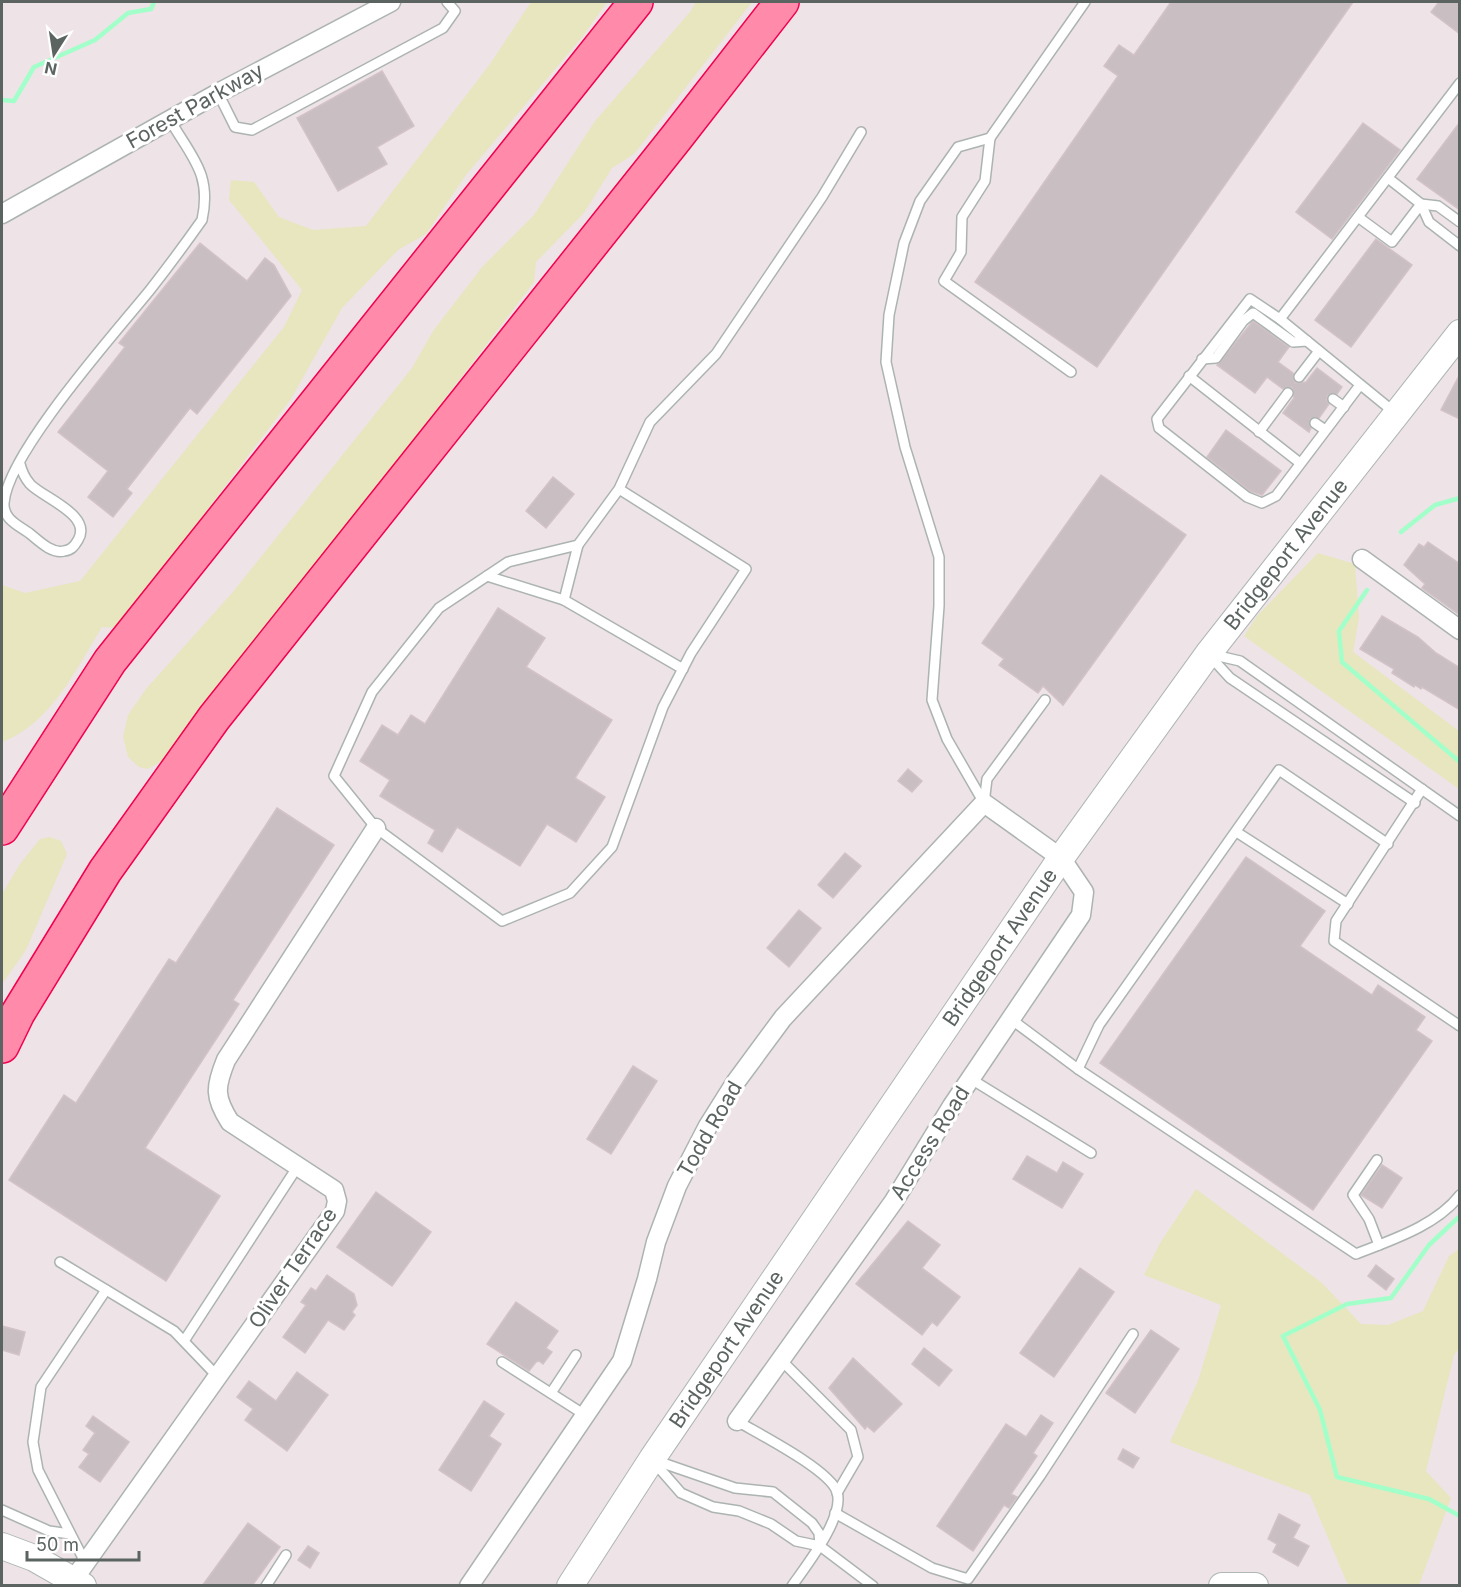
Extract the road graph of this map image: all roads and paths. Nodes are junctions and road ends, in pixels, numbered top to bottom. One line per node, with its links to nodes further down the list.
1 (391, 2): 7 (street, Forest Parkway)
2 (447, 2): 7 (lane)
3 (636, 2): 48 (highway)
4 (782, 2): 56 (highway)
5 (1085, 2): 10 (lane)
6 (1460, 83): 11 (lane)
7 (218, 93): 8 (street, Forest Parkway)
8 (170, 120): 13 (street, Forest Parkway); 34 (lane)
9 (861, 132): 35 (lane)
10 (990, 138): 22 (lane); 45 (lane)
11 (1388, 178): 12 (lane); 14 (lane)
12 (1421, 204): 14 (lane); 15 (lane); 16 (lane)
13 (2, 214)
14 (1358, 217): 17 (lane)
15 (1460, 222)
16 (1460, 246)
17 (1280, 319): 19 (lane); 21 (lane)
18 (1460, 333): 29 (main road, Bridgeport Avenue)
19 (1307, 341): 20 (lane); 21 (lane)
20 (1318, 351): 24 (lane); 25 (lane)
21 (1202, 359): 23 (lane)
22 (1071, 372)
23 (1189, 376): 32 (lane); 33 (lane)
24 (1303, 376)
25 (1360, 385): 28 (lane); 29 (lane)
26 (1287, 398): 32 (lane)
27 (1333, 399): 28 (lane)
28 (1344, 407): 31 (lane)
29 (1396, 413): 41 (main road, Bridgeport Avenue)
30 (1315, 423): 31 (lane)
31 (1325, 430): 33 (lane)
32 (1259, 432): 33 (lane)
33 (1300, 463)
34 (20, 464): 34 (lane)
35 (619, 489): 36 (lane); 42 (lane)
36 (578, 545): 38 (lane); 39 (lane)
37 (1362, 559): 40 (street)
38 (487, 576): 39 (lane); 49 (lane)
39 (564, 600): 42 (lane)
40 (1460, 630)
41 (1208, 654): 44 (lane); 46 (lane); 52 (main road, Bridgeport Avenue)
42 (683, 669): 49 (lane)
43 (1045, 700): 45 (lane)
44 (1422, 789): 46 (lane); 47 (lane)
45 (984, 803): 52 (street); 73 (street, Todd Road)
46 (1415, 803): 51 (lane)
47 (1460, 816)
48 (2, 828)
49 (376, 828): 61 (street, Oliver Terrace)
50 (1238, 833): 51 (lane); 53 (lane); 57 (lane)
51 (1388, 844): 53 (lane)
52 (1061, 858): 54 (street, Access Road); 75 (main road, Bridgeport Avenue)
53 (1348, 904): 55 (lane)
54 (1012, 1020): 57 (lane); 58 (street, Access Road)
55 (1460, 1026)
56 (2, 1046)
57 (1078, 1069): 63 (lane)
58 (971, 1079): 59 (lane); 69 (street, Access Road)
59 (1091, 1154)
60 (1377, 1160): 63 (lane)
61 (298, 1166): 67 (lane); 71 (street, Oliver Terrace)
62 (1460, 1195): 63 (lane)
63 (1379, 1245)
64 (60, 1262): 65 (lane)
65 (106, 1290): 67 (lane); 79 (lane)
66 (1133, 1335): 78 (lane)
67 (184, 1341): 71 (lane)
68 (576, 1355): 72 (lane)
69 (781, 1360): 74 (street, Access Road); 76 (lane)
70 (502, 1362): 72 (lane)
71 (218, 1377): 83 (street, Oliver Terrace)
72 (551, 1393): 73 (lane)
73 (585, 1415): 85 (street, Todd Road)
74 (737, 1421): 76 (lane)
75 (652, 1459): 81 (lane); 81 (lane); 86 (main road, Bridgeport Avenue)
76 (837, 1493): 78 (lane)
77 (2, 1510): 79 (lane)
78 (835, 1513): 81 (lane)
79 (70, 1534): 83 (lane)
80 (2, 1546): 83 (main road)
81 (820, 1546): 87 (lane); 88 (lane)
82 (286, 1555): 84 (lane)
83 (81, 1576)
84 (266, 1586)
85 (470, 1586)
86 (570, 1586)
87 (792, 1586)
88 (873, 1586)
89 (1222, 1586): 90 (main road)
90 (1255, 1586)

